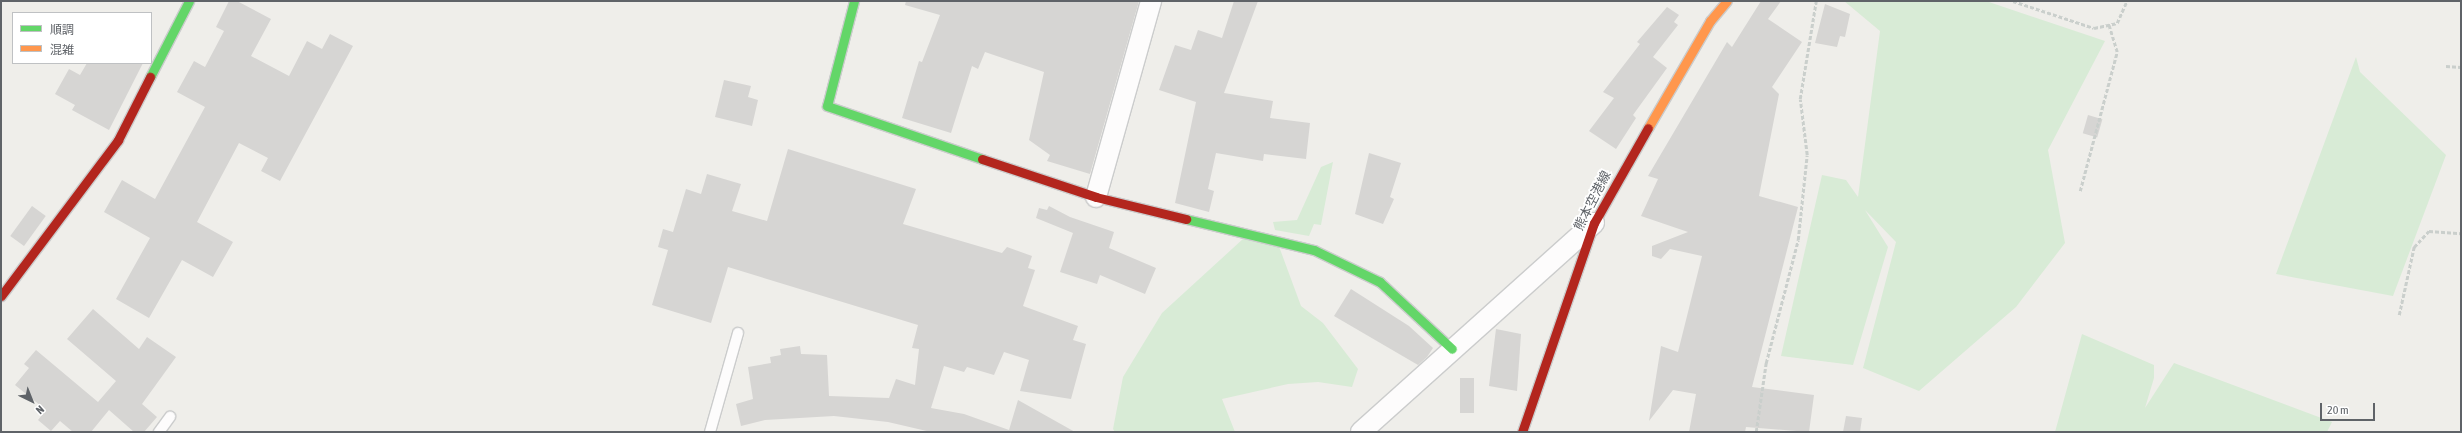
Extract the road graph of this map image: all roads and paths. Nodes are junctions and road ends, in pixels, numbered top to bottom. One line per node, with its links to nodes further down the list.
1 (189, 1): 15 (street)
2 (854, 1): 12 (street)
3 (1151, 1): 12 (street)
4 (1727, 1): 13 (street, 熊本空港線)
5 (1816, 1): 24 (path)
6 (2013, 1): 8 (path)
7 (2127, 1): 8 (path)
8 (2109, 25): 11 (path)
9 (2446, 66): 10 (path)
10 (2461, 67)
11 (2080, 191)
12 (1096, 197): 18 (street)
13 (1594, 222): 18 (street); 23 (street, 熊本空港線)
14 (2461, 233): 16 (path)
15 (1, 296)
16 (2399, 314)
17 (738, 333): 21 (lane)
18 (1452, 348): 22 (street)
19 (170, 417): 20 (lane)
20 (159, 432)
21 (710, 432)
22 (1361, 432)
23 (1522, 432)
24 (1756, 432)

